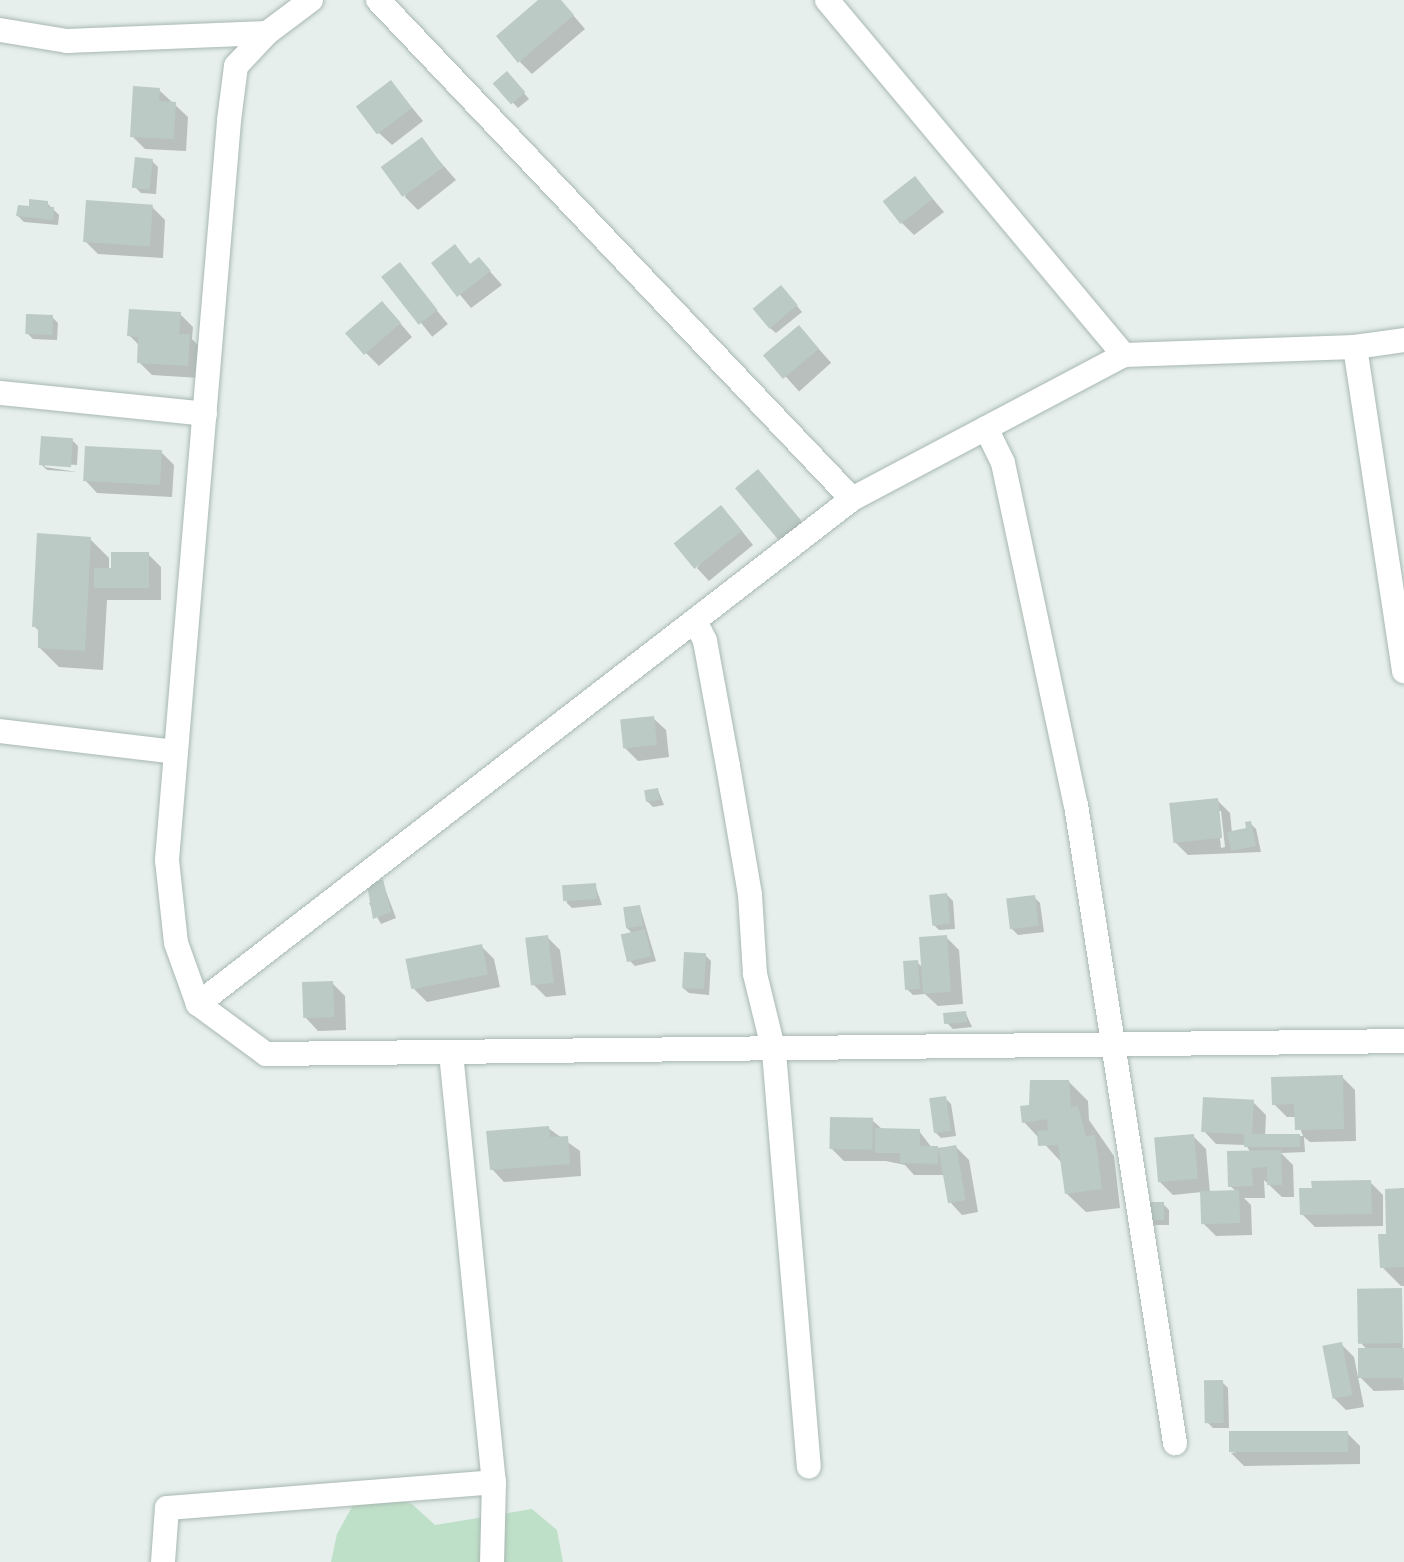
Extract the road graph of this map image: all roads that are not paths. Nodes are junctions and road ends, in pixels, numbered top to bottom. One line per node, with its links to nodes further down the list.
1 (311, 0): 5 (street)
2 (378, 0): 12 (street)
3 (827, 0): 8 (street)
4 (0, 30): 5 (street)
5 (267, 33): 10 (street)
6 (1404, 340): 7 (street)
7 (1355, 347): 8 (street); 14 (street)
8 (1124, 355): 11 (street)
9 (0, 393): 10 (street)
10 (205, 414): 16 (street)
11 (986, 428): 12 (street); 19 (street)
12 (852, 499): 13 (street)
13 (695, 621): 17 (street); 20 (street)
14 (1404, 671)
15 (0, 731): 16 (street)
16 (176, 752): 17 (street)
17 (198, 1004): 21 (street)
18 (1404, 1041): 19 (street)
19 (1115, 1045): 20 (street); 22 (street)
20 (774, 1052): 21 (street); 23 (street)
21 (451, 1053): 24 (street)
22 (1175, 1443)
23 (809, 1467)
24 (494, 1482): 25 (street); 26 (street)
25 (163, 1562)
26 (492, 1562)

